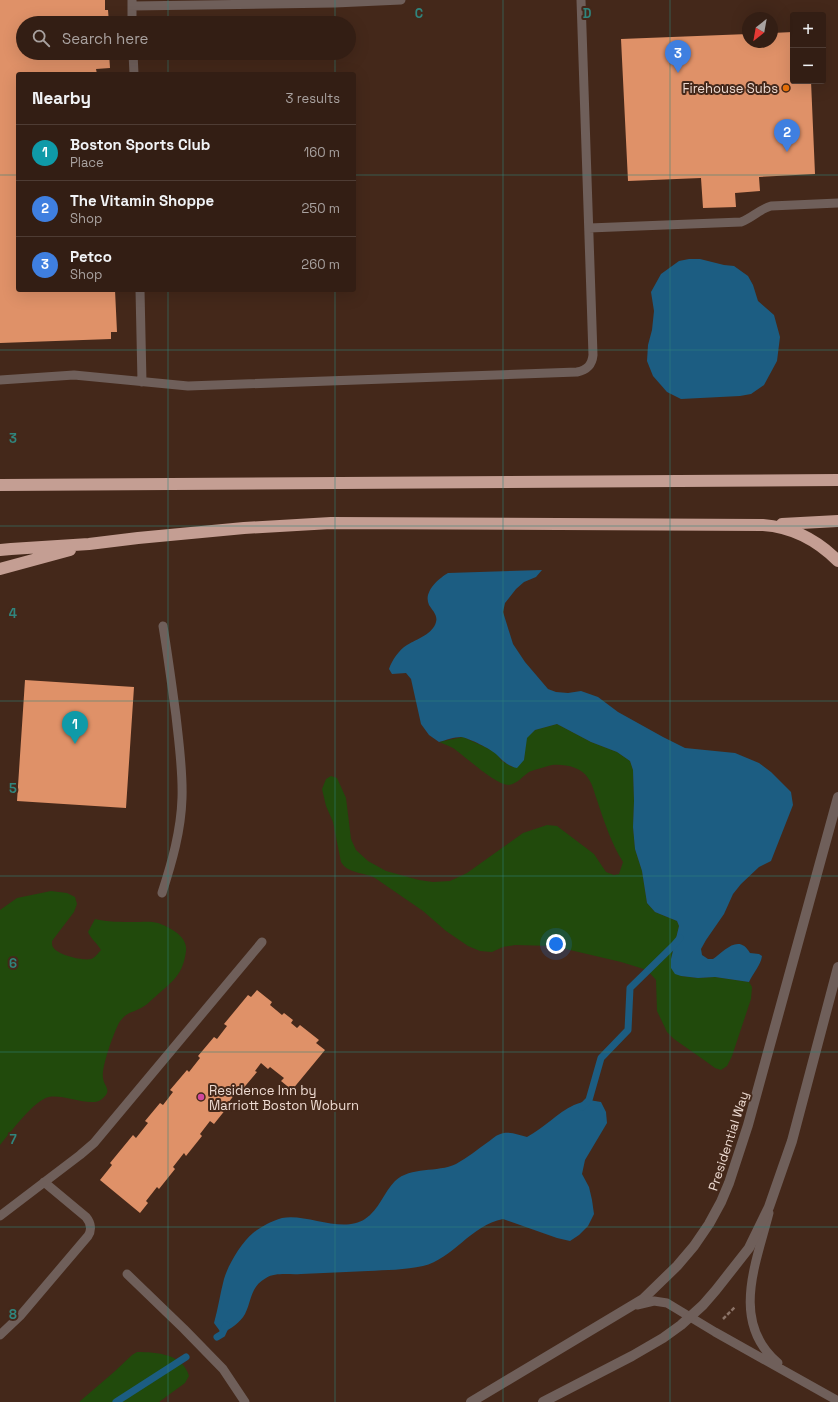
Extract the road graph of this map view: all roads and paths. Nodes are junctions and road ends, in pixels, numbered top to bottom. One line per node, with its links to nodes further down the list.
1 (401, 0): 3 (lane)
2 (582, 0): 8 (lane)
3 (132, 3): 4 (lane)
4 (132, 16)
5 (133, 60): 6 (lane)
6 (134, 72)
7 (838, 203): 8 (lane)
8 (589, 228): 11 (lane)
9 (140, 292): 11 (lane)
10 (0, 380): 11 (lane)
11 (142, 382)
12 (838, 480): 13 (highway)
13 (0, 484)
14 (838, 520): 15 (highway)
15 (763, 525): 16 (highway); 18 (highway)
16 (90, 544): 17 (highway); 19 (highway)
17 (0, 550)
18 (838, 561)
19 (0, 569)
20 (164, 626): 22 (lane)
21 (838, 797): 30 (street, Presidential Way)
22 (162, 893)
23 (262, 942): 25 (lane)
24 (838, 967): 26 (street)
25 (44, 1182): 27 (lane); 33 (lane)
26 (775, 1192): 31 (street); 34 (lane)
27 (0, 1216)
28 (127, 1274): 36 (lane)
29 (738, 1304): 32 (path)
30 (622, 1312): 31 (lane); 37 (street, Presidential Way)
31 (691, 1317): 34 (lane); 38 (street)
32 (718, 1324)
33 (0, 1335)
34 (790, 1374): 35 (lane)
35 (838, 1401)
36 (245, 1402)
37 (471, 1402)
38 (543, 1402)

